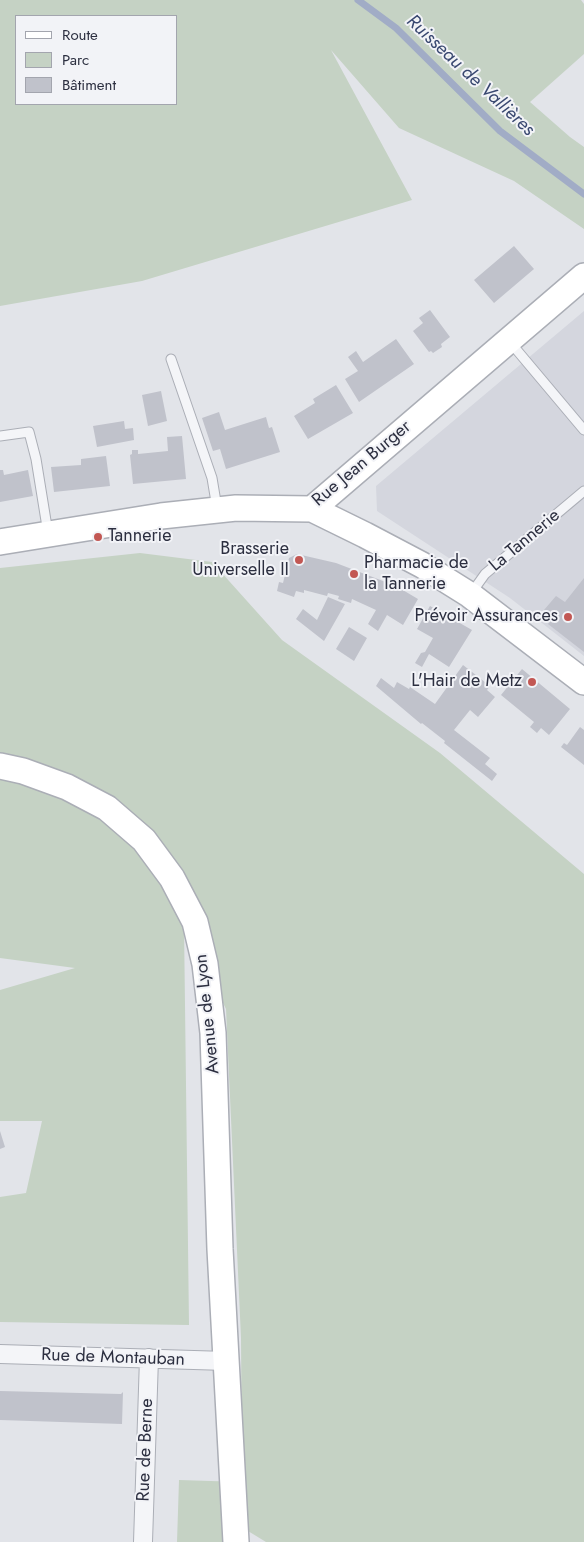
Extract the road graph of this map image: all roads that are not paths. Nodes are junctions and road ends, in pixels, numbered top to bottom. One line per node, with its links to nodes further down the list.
1 (584, 276): 2 (main road, Rue Jean Burger)
2 (509, 340): 4 (lane); 7 (main road, Rue Jean Burger)
3 (172, 359): 8 (lane)
4 (584, 430)
5 (0, 436): 9 (lane)
6 (584, 491): 11 (lane, La Tannerie)
7 (312, 509): 8 (main road, Rue Jean Burger); 11 (main road)
8 (217, 510): 9 (main road, Rue Jean Burger)
9 (48, 534): 10 (main road, Rue Jean Burger)
10 (0, 542)
11 (470, 595): 12 (main road)
12 (584, 682)
13 (0, 766): 16 (main road, Avenue de Lyon)
14 (0, 1354): 15 (street, Rue de Montauban)
15 (149, 1358): 16 (street, Rue de Montauban); 17 (street, Rue de Berne)
16 (226, 1361): 18 (main road, Avenue de Lyon)
17 (143, 1542)
18 (236, 1542)

